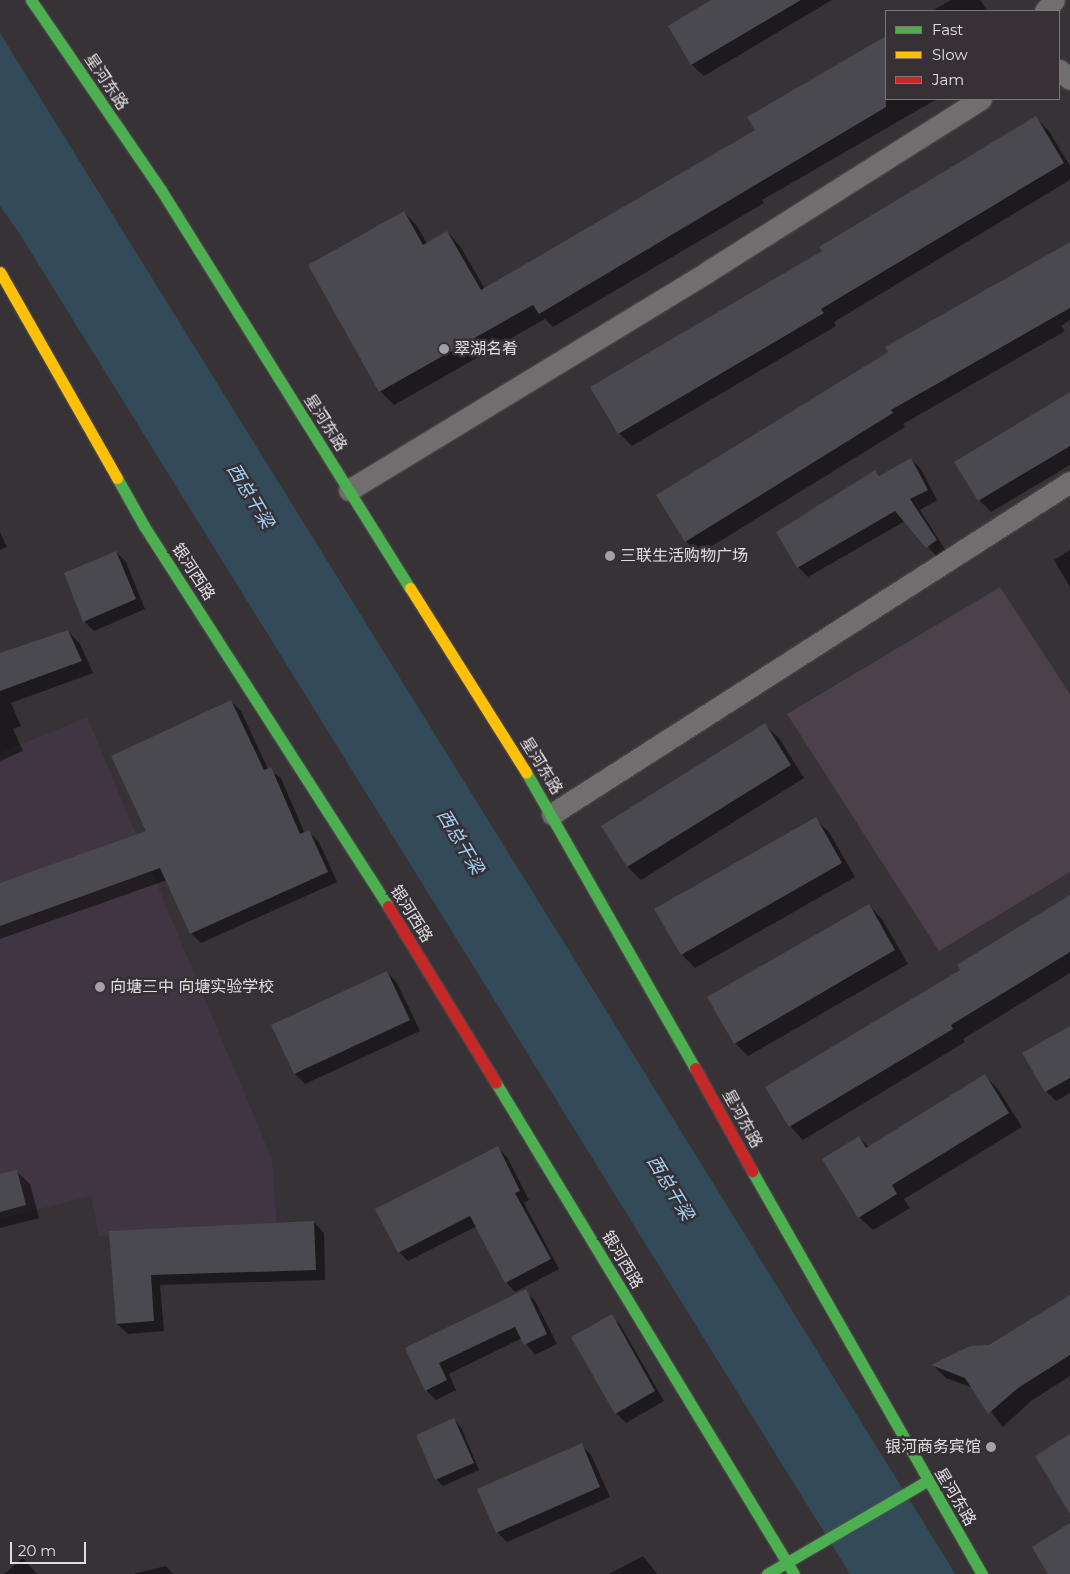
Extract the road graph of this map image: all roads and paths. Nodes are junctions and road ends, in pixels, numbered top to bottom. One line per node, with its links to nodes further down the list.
1 (31, 0): 9 (main road, 星河东路)
2 (1054, 0): 3 (street)
3 (1046, 10)
4 (1060, 71): 5 (street)
5 (1070, 79)
6 (979, 100): 9 (street)
7 (0, 272): 12 (main road, 银河西路)
8 (1070, 482): 10 (street)
9 (349, 490): 10 (main road, 星河东路)
10 (552, 814): 11 (main road, 星河东路)
11 (927, 1482): 12 (main road); 15 (main road, 星河东路)
12 (787, 1563): 13 (main road); 14 (main road, 银河西路)
13 (767, 1574)
14 (794, 1574)
15 (982, 1574)

